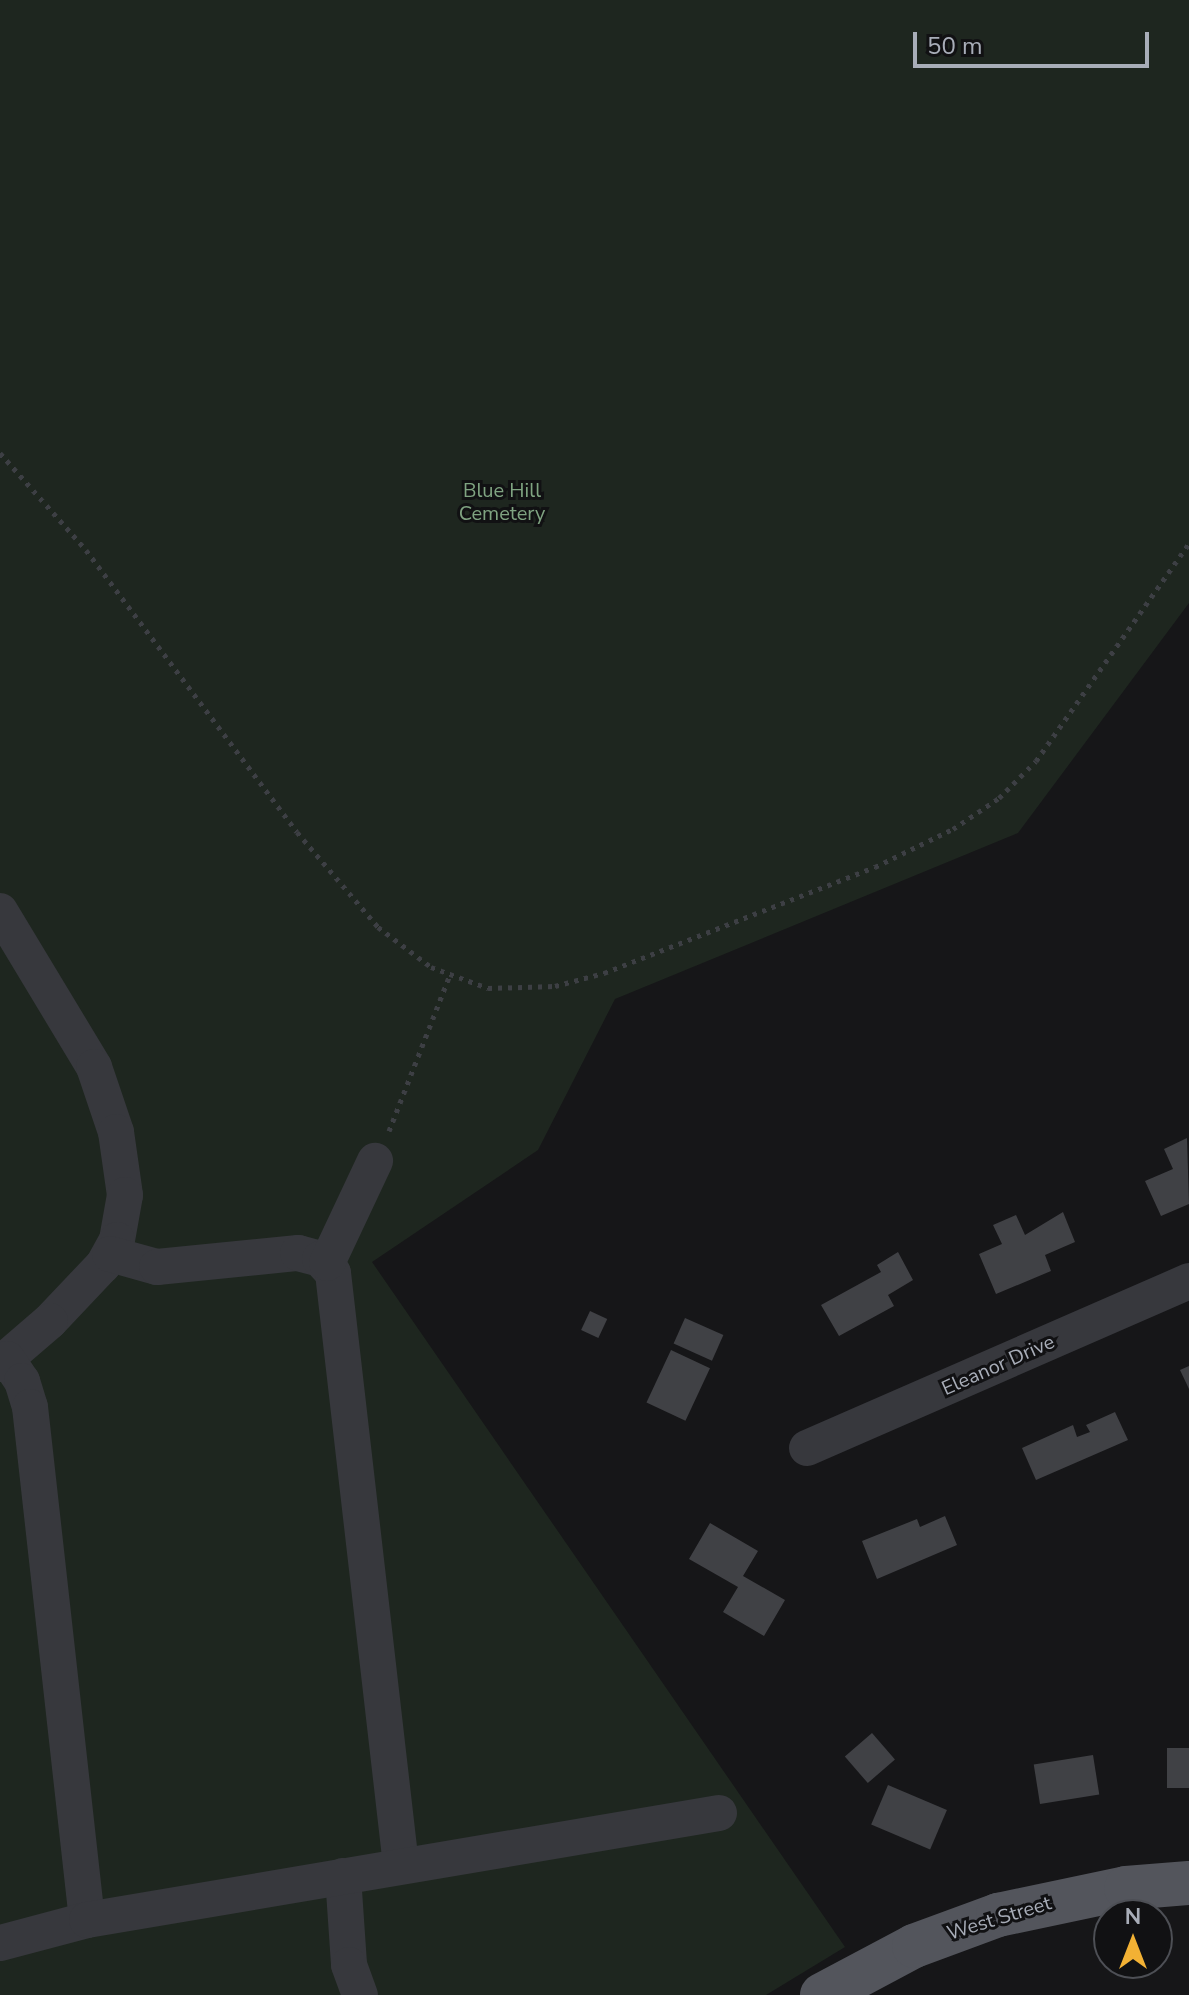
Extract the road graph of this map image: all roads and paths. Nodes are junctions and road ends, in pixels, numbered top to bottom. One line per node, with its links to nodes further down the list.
1 (0, 453): 4 (path)
2 (1189, 543): 4 (path)
3 (0, 911): 6 (street)
4 (449, 977): 5 (path)
5 (375, 1161): 7 (street)
6 (110, 1254): 7 (street); 9 (street)
7 (327, 1263): 12 (street)
8 (1189, 1281): 10 (street, Eleanor Drive)
9 (4, 1361): 15 (street)
10 (807, 1448)
11 (719, 1813): 12 (street)
12 (401, 1865): 13 (street)
13 (343, 1876): 15 (street); 17 (street)
14 (1189, 1883): 18 (main road, West Street)
15 (87, 1920): 16 (street)
16 (0, 1943)
17 (360, 1995)
18 (822, 1995)

